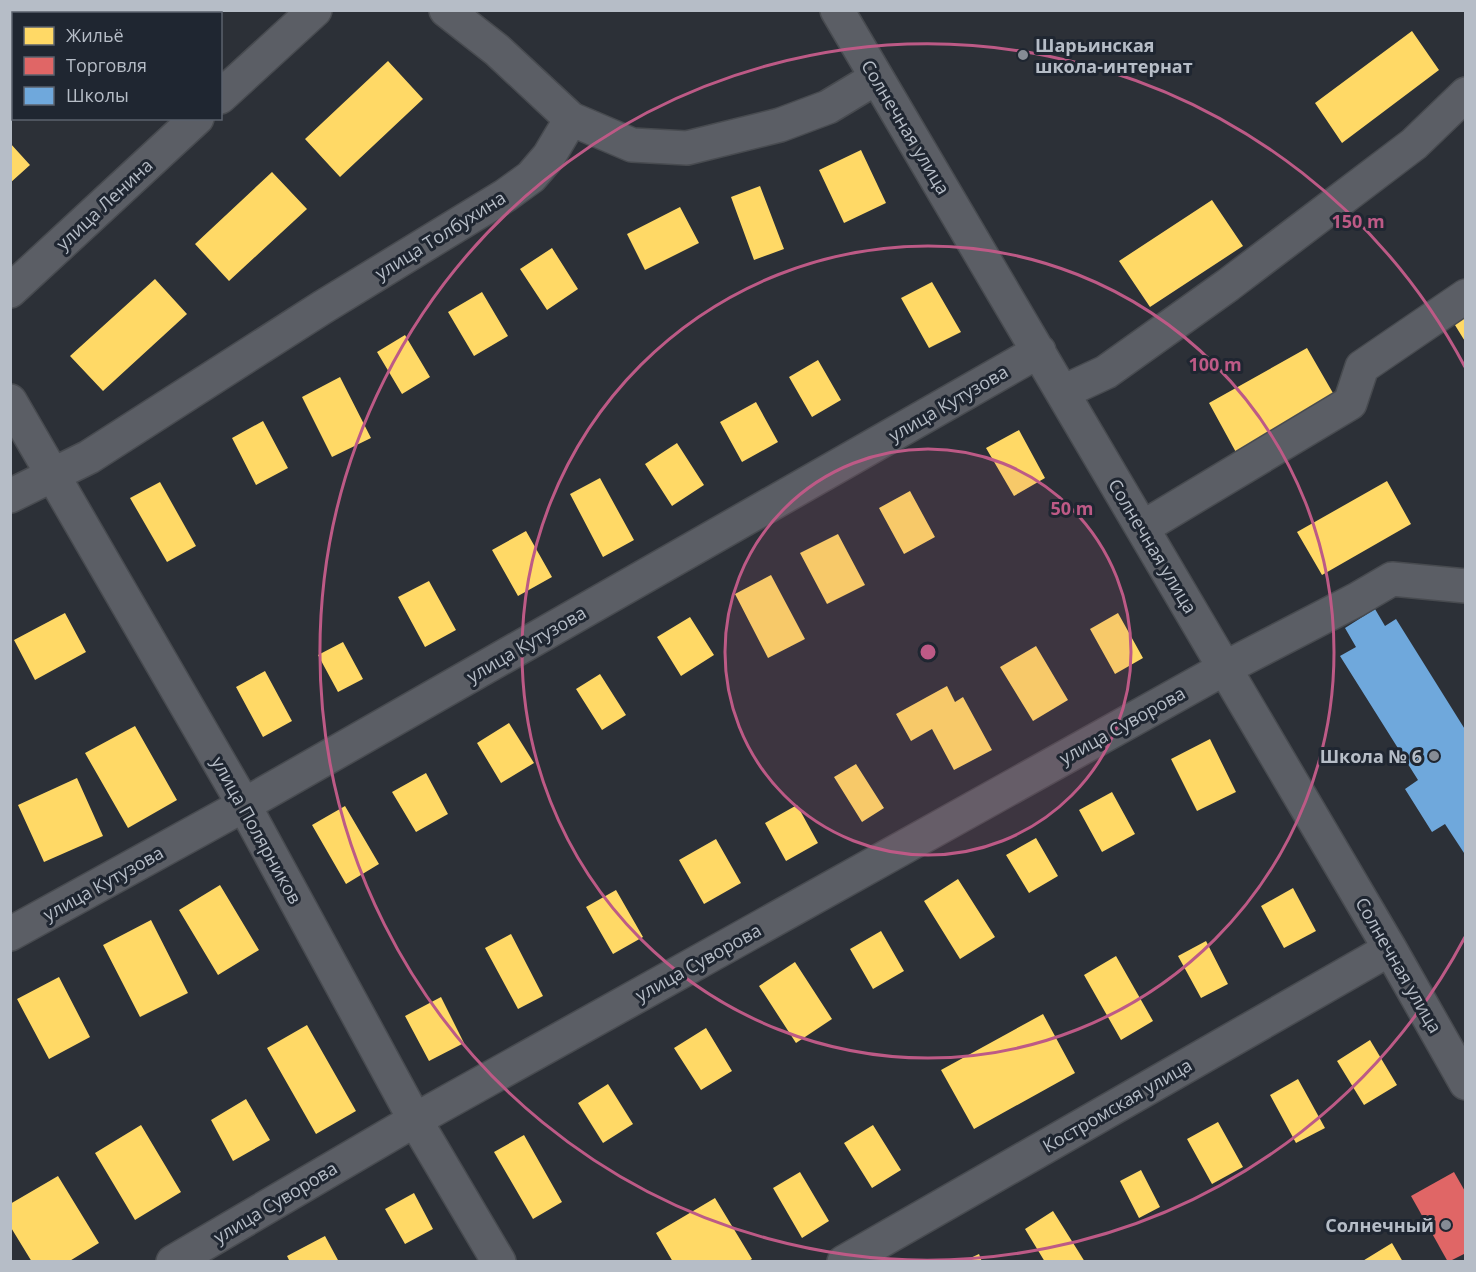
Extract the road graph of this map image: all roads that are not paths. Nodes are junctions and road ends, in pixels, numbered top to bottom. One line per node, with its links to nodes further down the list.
1 (315, 10): 6 (street)
2 (446, 10): 7 (street)
3 (837, 10): 4 (street, Солнечная улица)
4 (876, 78): 7 (street); 11 (street, Солнечная улица)
5 (1466, 94): 12 (street)
6 (222, 95)
7 (571, 119): 14 (street, улица Толбухина)
8 (195, 120): 9 (street, улица Ленина)
9 (10, 291)
10 (1466, 296): 16 (street)
11 (1040, 351): 12 (street, Солнечная улица); 19 (street, улица Кутузова)
12 (1063, 392): 16 (street, Солнечная улица)
13 (10, 401): 14 (street, улица Полярников)
14 (52, 475): 15 (street, улица Толбухина); 19 (street, улица Полярников)
15 (10, 496)
16 (1142, 528): 18 (street, Солнечная улица)
17 (1466, 586): 18 (street, улица Суворова)
18 (1225, 668): 21 (street, Солнечная улица); 23 (street, улица Суворова)
19 (244, 806): 20 (street, улица Кутузова); 23 (street, улица Полярников)
20 (10, 934)
21 (1390, 949): 22 (street, Солнечная улица); 26 (street, Костромская улица)
22 (1466, 1083)
23 (415, 1120): 24 (street, улица Суворова); 25 (street, улица Полярников)
24 (173, 1262)
25 (499, 1262)
26 (844, 1262)

